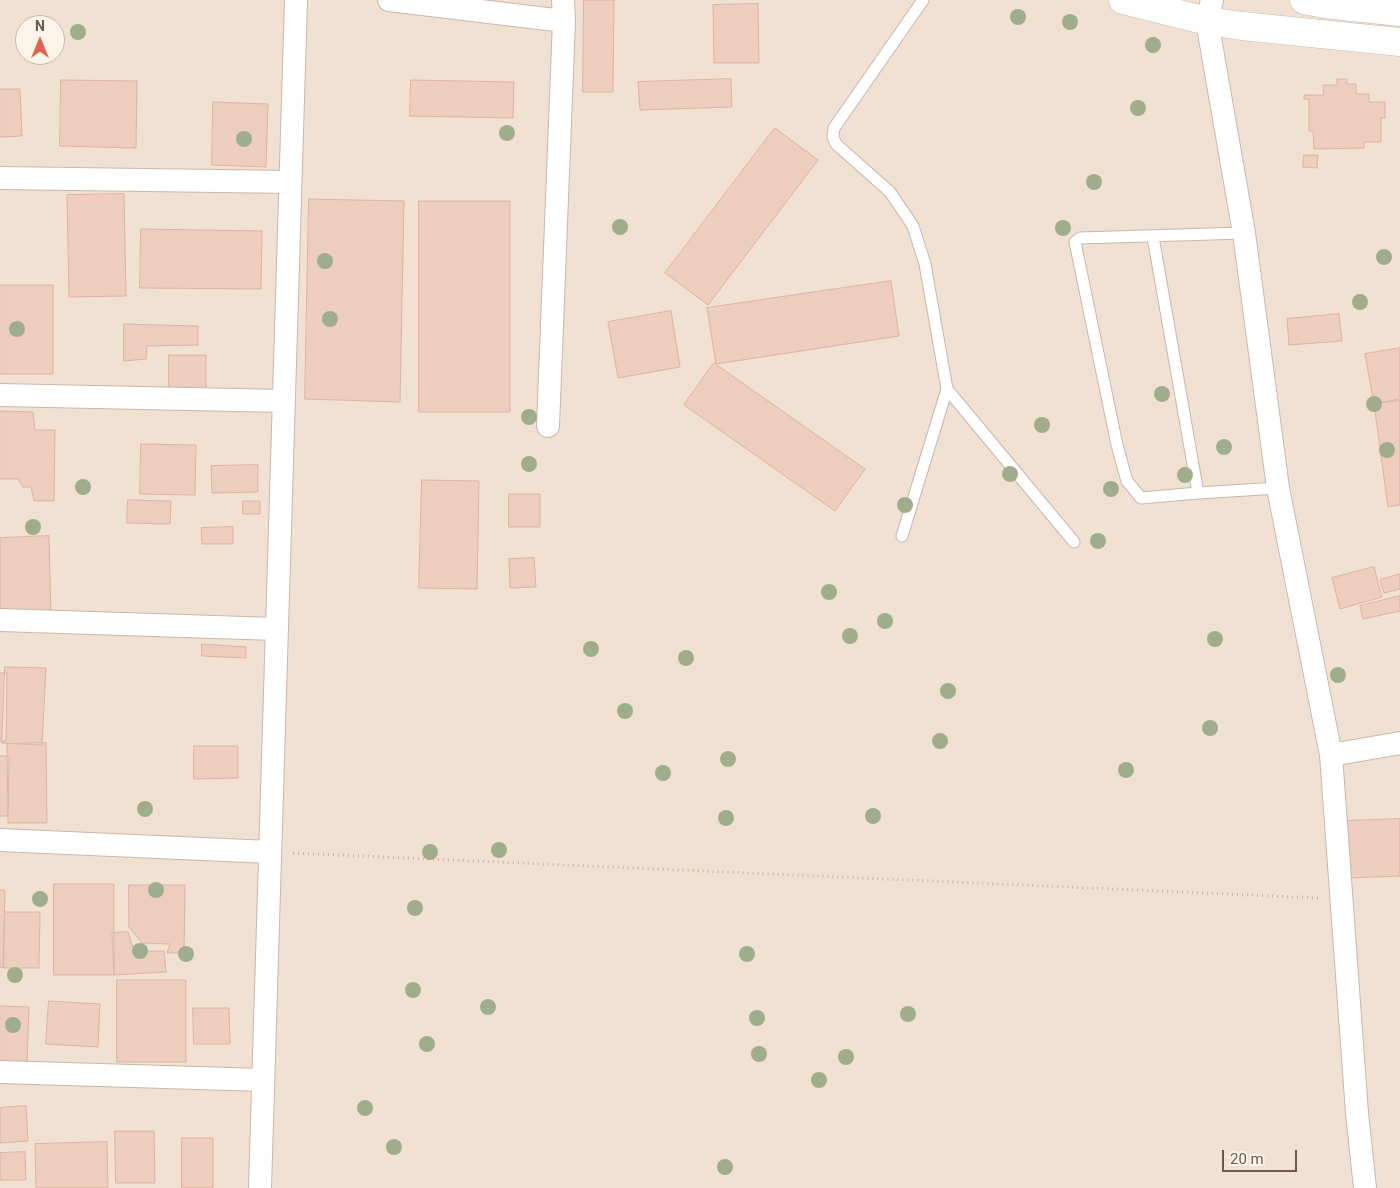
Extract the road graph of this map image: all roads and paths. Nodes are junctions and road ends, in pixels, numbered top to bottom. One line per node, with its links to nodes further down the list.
1 (296, 0): 11 (street)
2 (389, 0): 6 (street)
3 (923, 0): 14 (lane)
4 (1123, 0): 7 (main road)
5 (1304, 0): 8 (main road)
6 (564, 10): 17 (street)
7 (1209, 10): 9 (main road); 12 (street)
8 (1400, 12)
9 (1400, 42)
10 (0, 178): 11 (street)
11 (290, 182): 16 (street)
12 (1244, 233): 13 (lane); 18 (street)
13 (1153, 237): 19 (lane); 19 (lane)
14 (947, 389): 20 (lane); 21 (lane)
15 (0, 395): 16 (street)
16 (283, 401): 23 (street)
17 (548, 426)
18 (1278, 488): 19 (lane); 25 (street)
19 (1198, 493)
20 (902, 536)
21 (1074, 542)
22 (0, 620): 23 (street)
23 (276, 629): 27 (street)
24 (1400, 743): 25 (street)
25 (1331, 755): 28 (street)
26 (0, 840): 27 (street)
27 (270, 852): 28 (path); 30 (street)
28 (1342, 899): 32 (street)
29 (0, 1072): 30 (street)
30 (263, 1080): 31 (street)
31 (260, 1188)
32 (1365, 1188)

